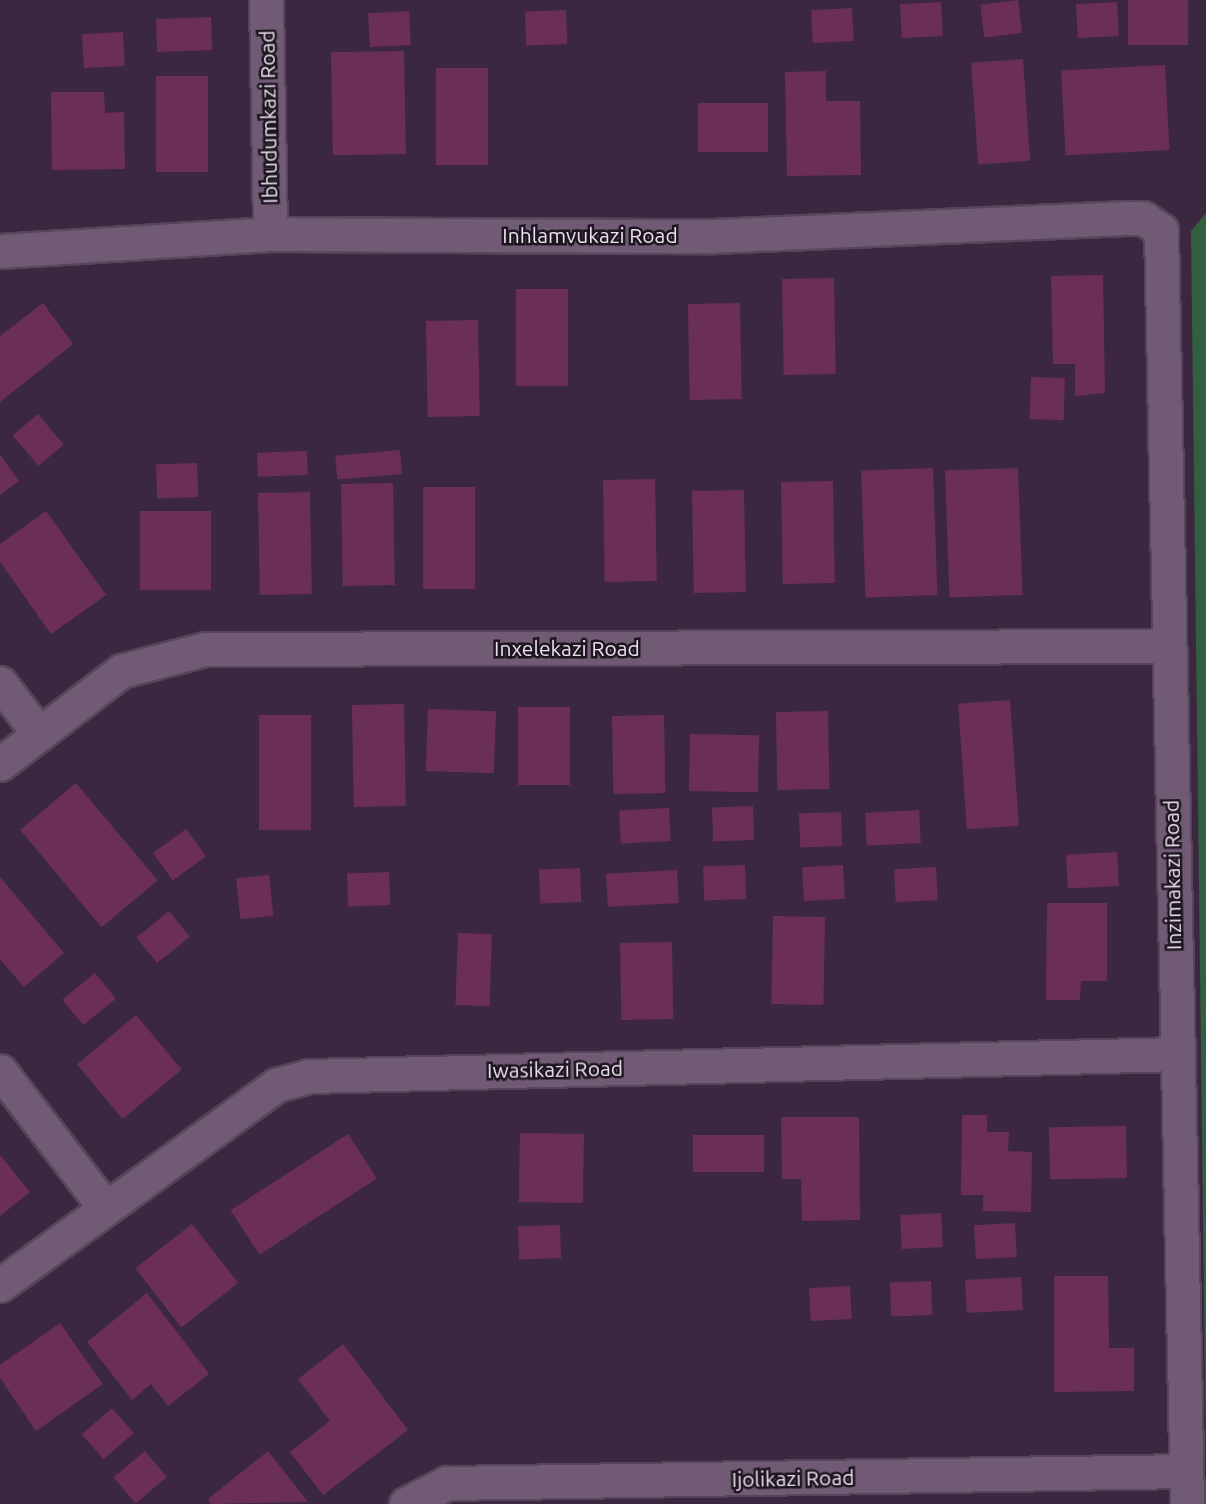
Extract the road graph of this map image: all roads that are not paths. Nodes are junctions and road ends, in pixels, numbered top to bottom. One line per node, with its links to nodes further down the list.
1 (266, 0): 2 (street, Ibhudumkazi Road)
2 (270, 234): 3 (street, Inhlamvukazi Road); 4 (street, Inhlamvukazi Road)
3 (1163, 246): 5 (street, Inzimakazi Road)
4 (0, 251)
5 (1168, 646): 7 (street, Inxelekazi Road); 9 (street, Inzimakazi Road)
6 (0, 683): 7 (street)
7 (39, 734): 8 (street, Inxelekazi Road)
8 (0, 764)
9 (1176, 1054): 11 (street, Iwasikazi Road); 13 (street, Inzimakazi Road)
10 (0, 1071): 11 (street)
11 (104, 1206): 12 (street, Iwasikazi Road)
12 (0, 1285)
13 (1186, 1471): 14 (street, Ijolikazi Road); 15 (street, Inzimakazi Road)
14 (406, 1504)
15 (1187, 1504)

